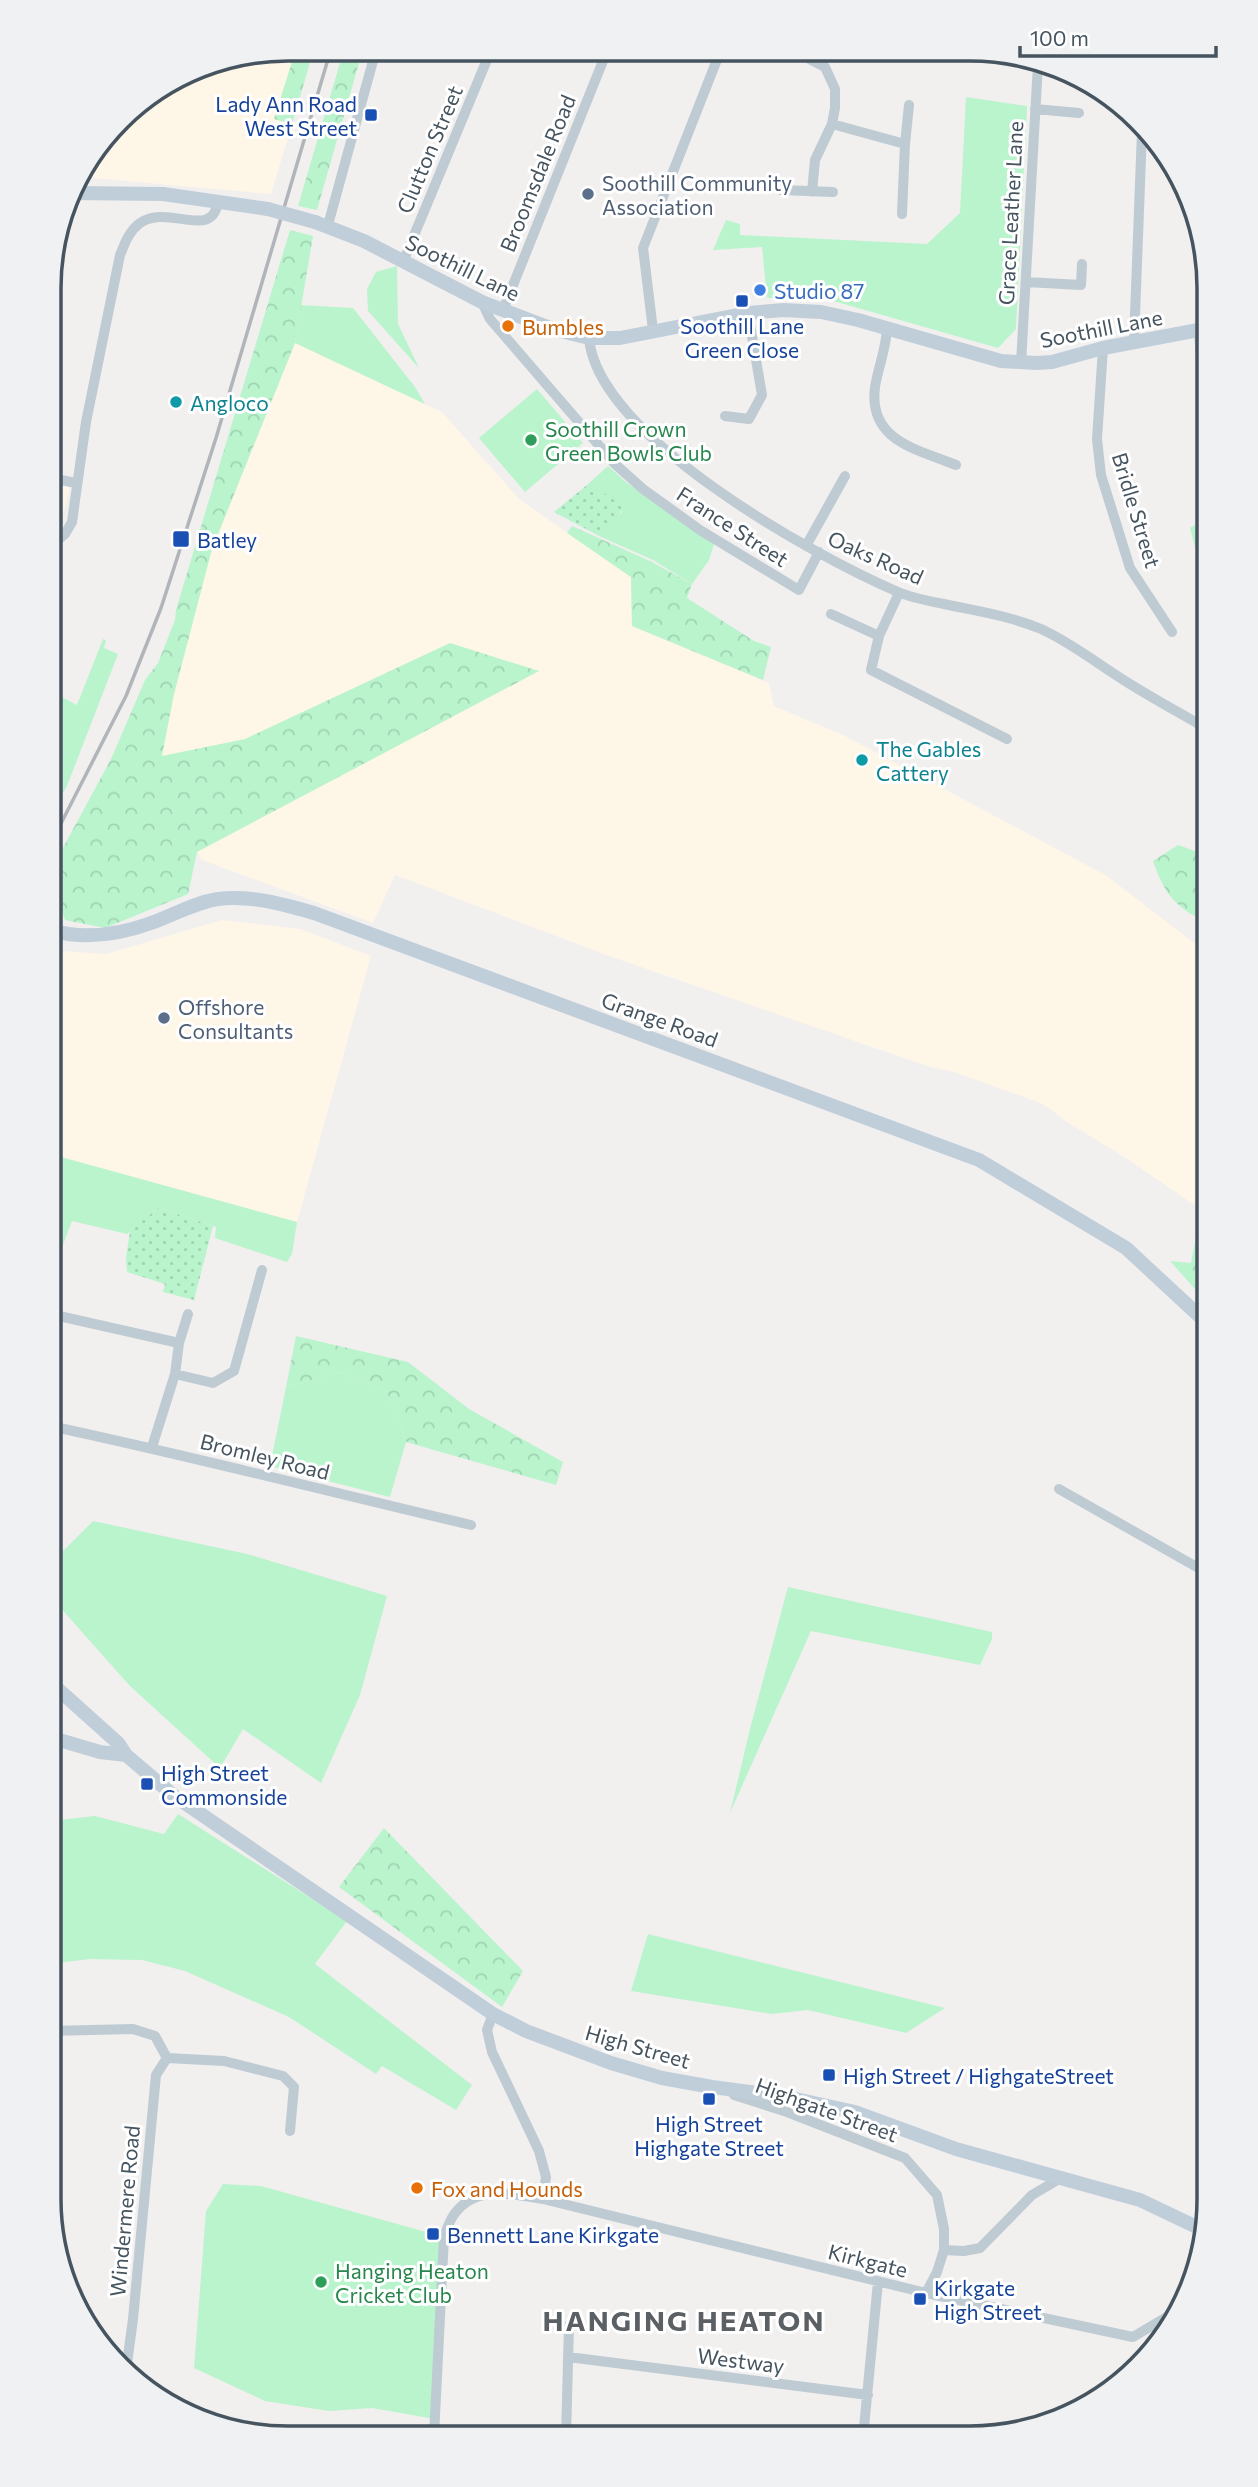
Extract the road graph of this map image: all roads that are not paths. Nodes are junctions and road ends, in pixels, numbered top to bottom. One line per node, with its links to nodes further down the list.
1 (373, 61): 19 (street)
2 (486, 61): 20 (street, Clutton Street)
3 (603, 61): 24 (street, Broomsdale Road)
4 (716, 61): 27 (street)
5 (813, 61): 10 (street)
6 (1037, 72): 8 (street, Grace Leather Lane)
7 (909, 105): 12 (street)
8 (1035, 109): 9 (street); 22 (street, Grace Leather Lane)
9 (1079, 113)
10 (832, 124): 12 (street); 14 (street)
11 (1142, 141): 30 (street)
12 (905, 144): 18 (street)
13 (780, 190): 14 (street)
14 (812, 191): 16 (street)
15 (83, 192): 17 (main road, Soothill Lane)
16 (833, 192)
17 (218, 201): 19 (main road, Soothill Lane, bridge); 37 (street)
18 (902, 214)
19 (322, 224): 20 (main road, Soothill Lane)
20 (403, 262): 23 (main road, Soothill Lane)
21 (1083, 264): 22 (street)
22 (1026, 282): 32 (street, Grace Leather Lane)
23 (482, 302): 24 (main road, Soothill Lane); 40 (street, France Street)
24 (503, 310): 29 (main road, Soothill Lane)
25 (748, 313): 26 (main road, Soothill Lane); 27 (main road, Soothill Lane); 33 (street)
26 (887, 329): 32 (main road, Soothill Lane); 34 (street)
27 (653, 330): 29 (main road, Soothill Lane)
28 (1197, 330): 30 (main road, Soothill Lane)
29 (589, 338): 39 (street, Oaks Road)
30 (1134, 342): 31 (main road, Soothill Lane)
31 (1103, 348): 32 (main road, Soothill Lane); 43 (street, Bridle Street)
32 (1021, 363)
33 (725, 416)
34 (956, 465)
35 (845, 476): 39 (street)
36 (62, 481): 37 (street)
37 (76, 484): 38 (street)
38 (62, 537)
39 (806, 546): 40 (street, Oaks Road)
40 (819, 552): 41 (street, Oaks Road)
41 (899, 593): 44 (street); 45 (street, Oaks Road)
42 (831, 614): 44 (street)
43 (1172, 632)
44 (879, 636): 46 (street)
45 (1197, 723)
46 (1007, 740)
47 (62, 933): 49 (main road, Grange Road)
48 (266, 1269): 53 (street)
49 (1196, 1313)
50 (188, 1314): 52 (street)
51 (61, 1317): 52 (street)
52 (179, 1343): 53 (street)
53 (175, 1374): 55 (street)
54 (61, 1428): 55 (street, Bromley Road)
55 (152, 1447): 57 (street, Bromley Road)
56 (1059, 1489): 58 (street)
57 (471, 1525)
58 (1196, 1567)
59 (61, 1692): 61 (main road, High Street)
60 (61, 1740): 61 (main road)
61 (126, 1755): 62 (main road, High Street)
62 (494, 2014): 65 (main road, High Street); 68 (street)
63 (61, 2031): 64 (street)
64 (167, 2058): 66 (street); 75 (street, Windermere Road)
65 (712, 2087): 67 (main road, High Street); 70 (street, Highgate Street)
66 (290, 2131)
67 (1061, 2178): 69 (main road, High Street); 70 (street)
68 (543, 2199): 71 (street, Kirkgate); 78 (street, Kirkgate)
69 (1194, 2226)
70 (944, 2250): 72 (street, Highgate Street)
71 (878, 2282): 72 (street, Kirkgate); 77 (street)
72 (926, 2293): 73 (street, Kirkgate)
73 (1160, 2321)
74 (569, 2325): 76 (street)
75 (127, 2357)
76 (568, 2357): 77 (street, Westway); 79 (street)
77 (867, 2395): 80 (street)
78 (434, 2426)
79 (566, 2426)
80 (864, 2426)

